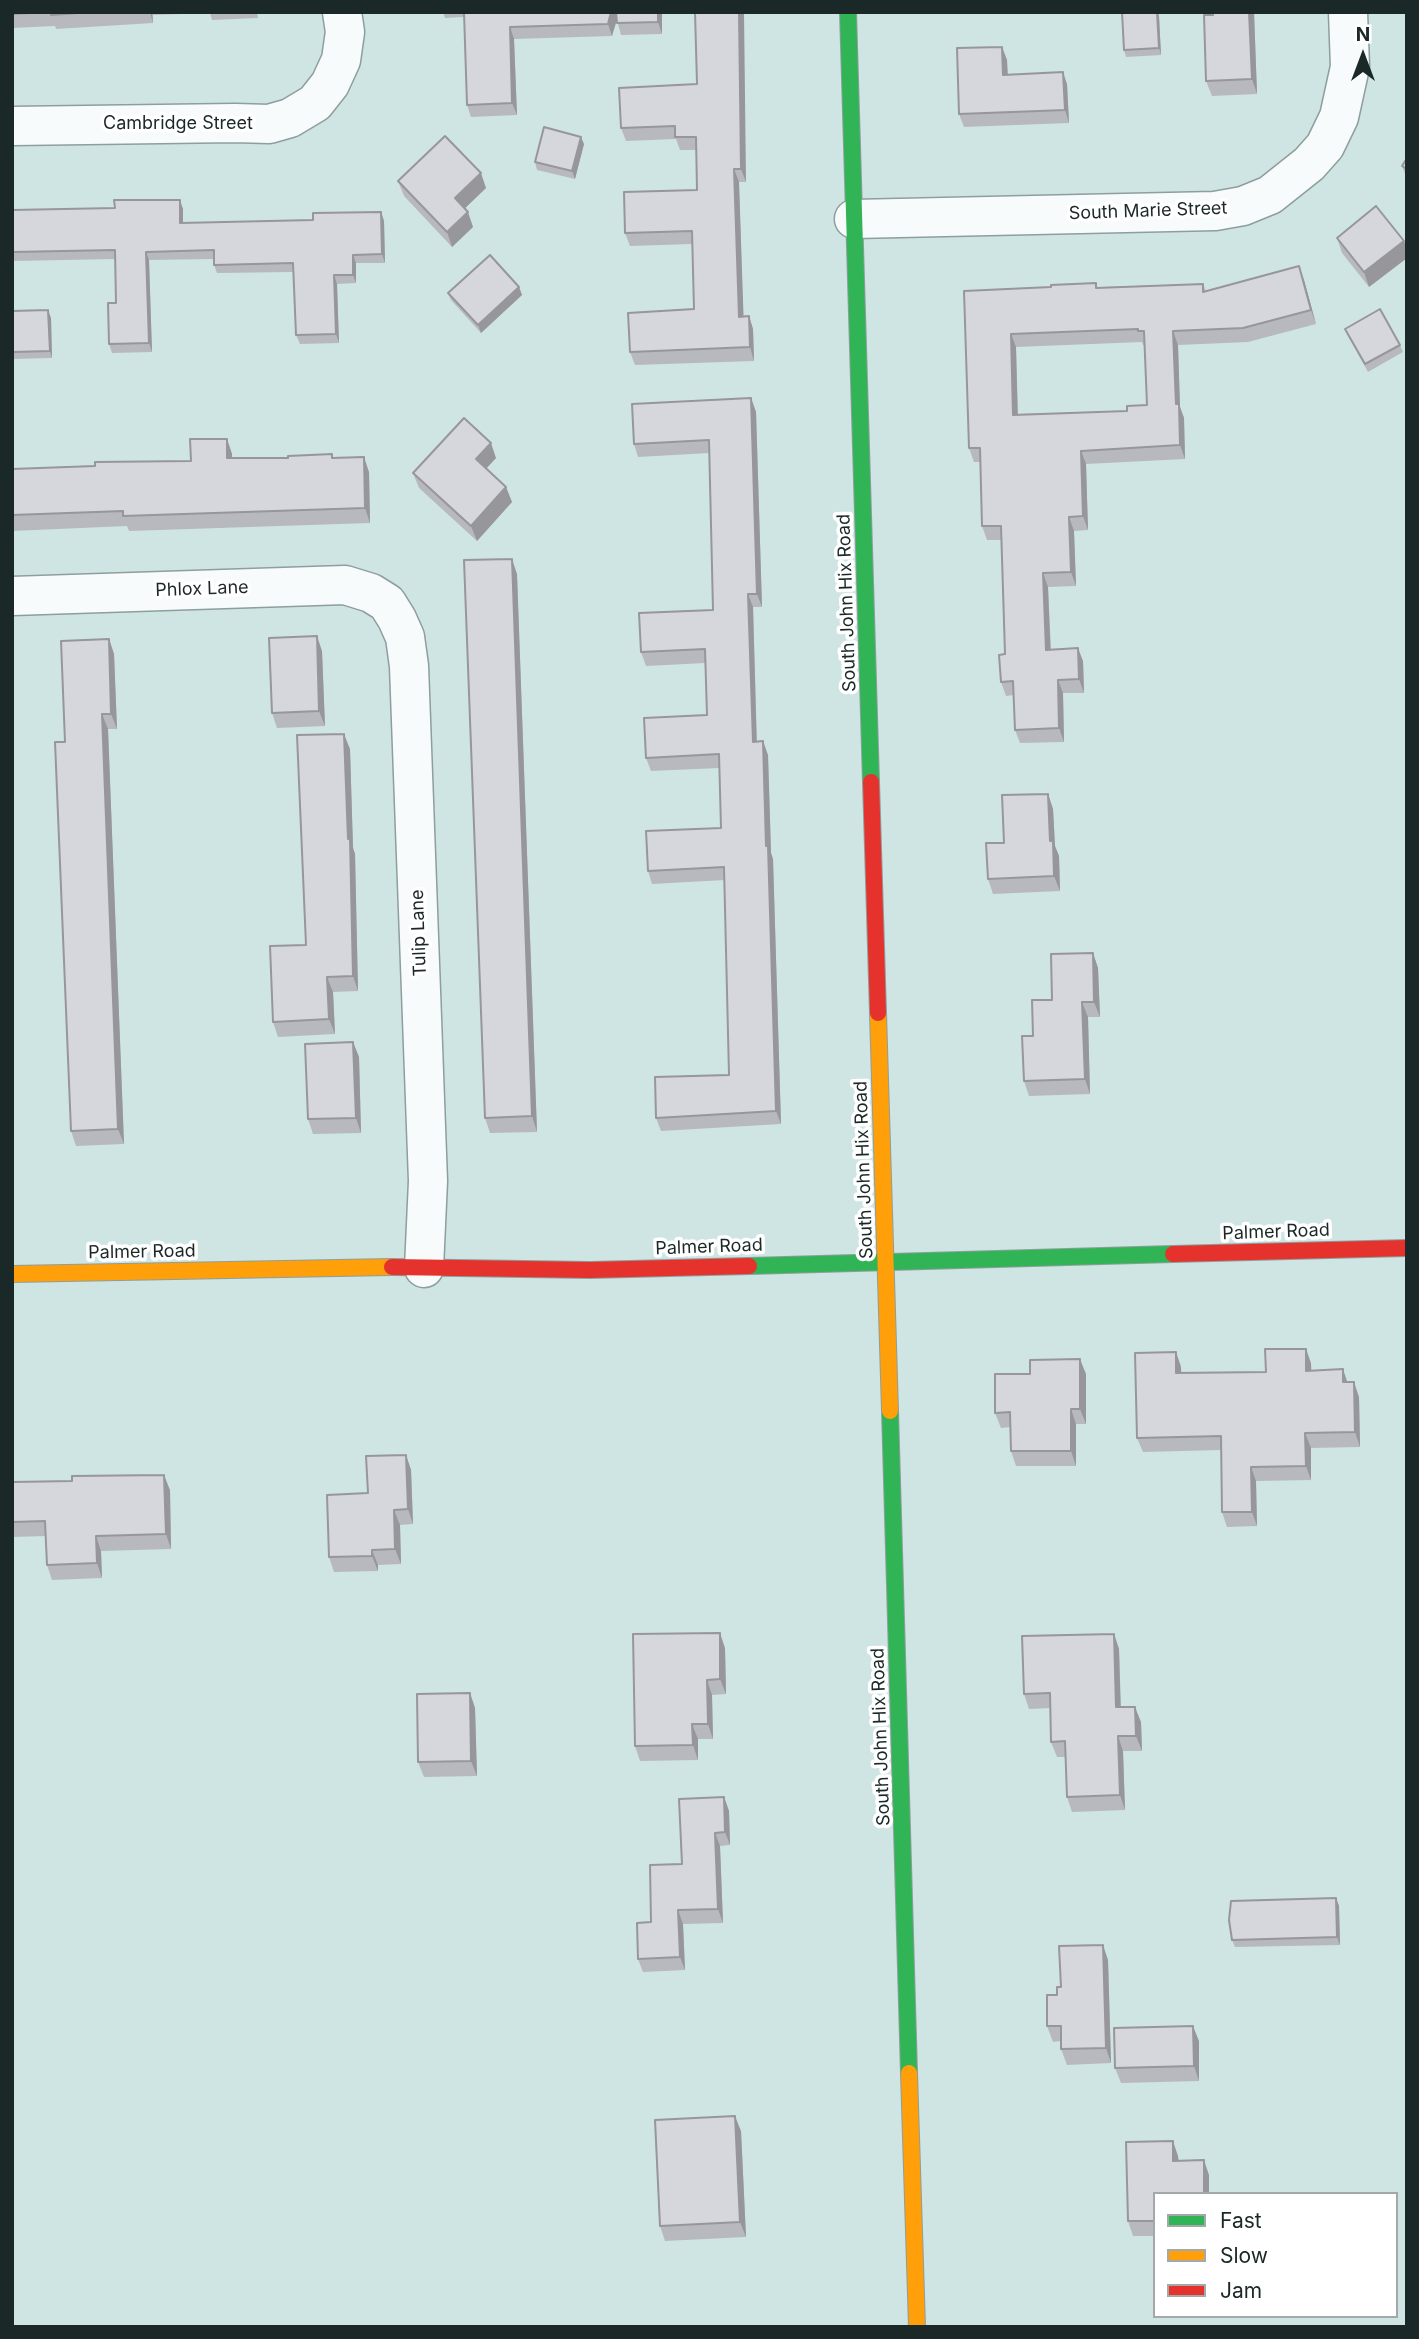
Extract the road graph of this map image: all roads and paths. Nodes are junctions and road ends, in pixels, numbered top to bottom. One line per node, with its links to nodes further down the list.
1 (342, 12): 4 (street, Cambridge Street)
2 (848, 12): 5 (street, South John Hix Road)
3 (1349, 12): 5 (street, South Marie Street)
4 (12, 126)
5 (854, 219): 9 (street, South John Hix Road)
6 (12, 596): 7 (street, Phlox Lane)
7 (387, 603): 11 (street, Tulip Lane)
8 (1407, 1248): 9 (street, Palmer Road)
9 (886, 1262): 11 (street, Palmer Road); 12 (street, South John Hix Road)
10 (13, 1265): 11 (street, Palmer Road)
11 (424, 1268)
12 (917, 2327)

